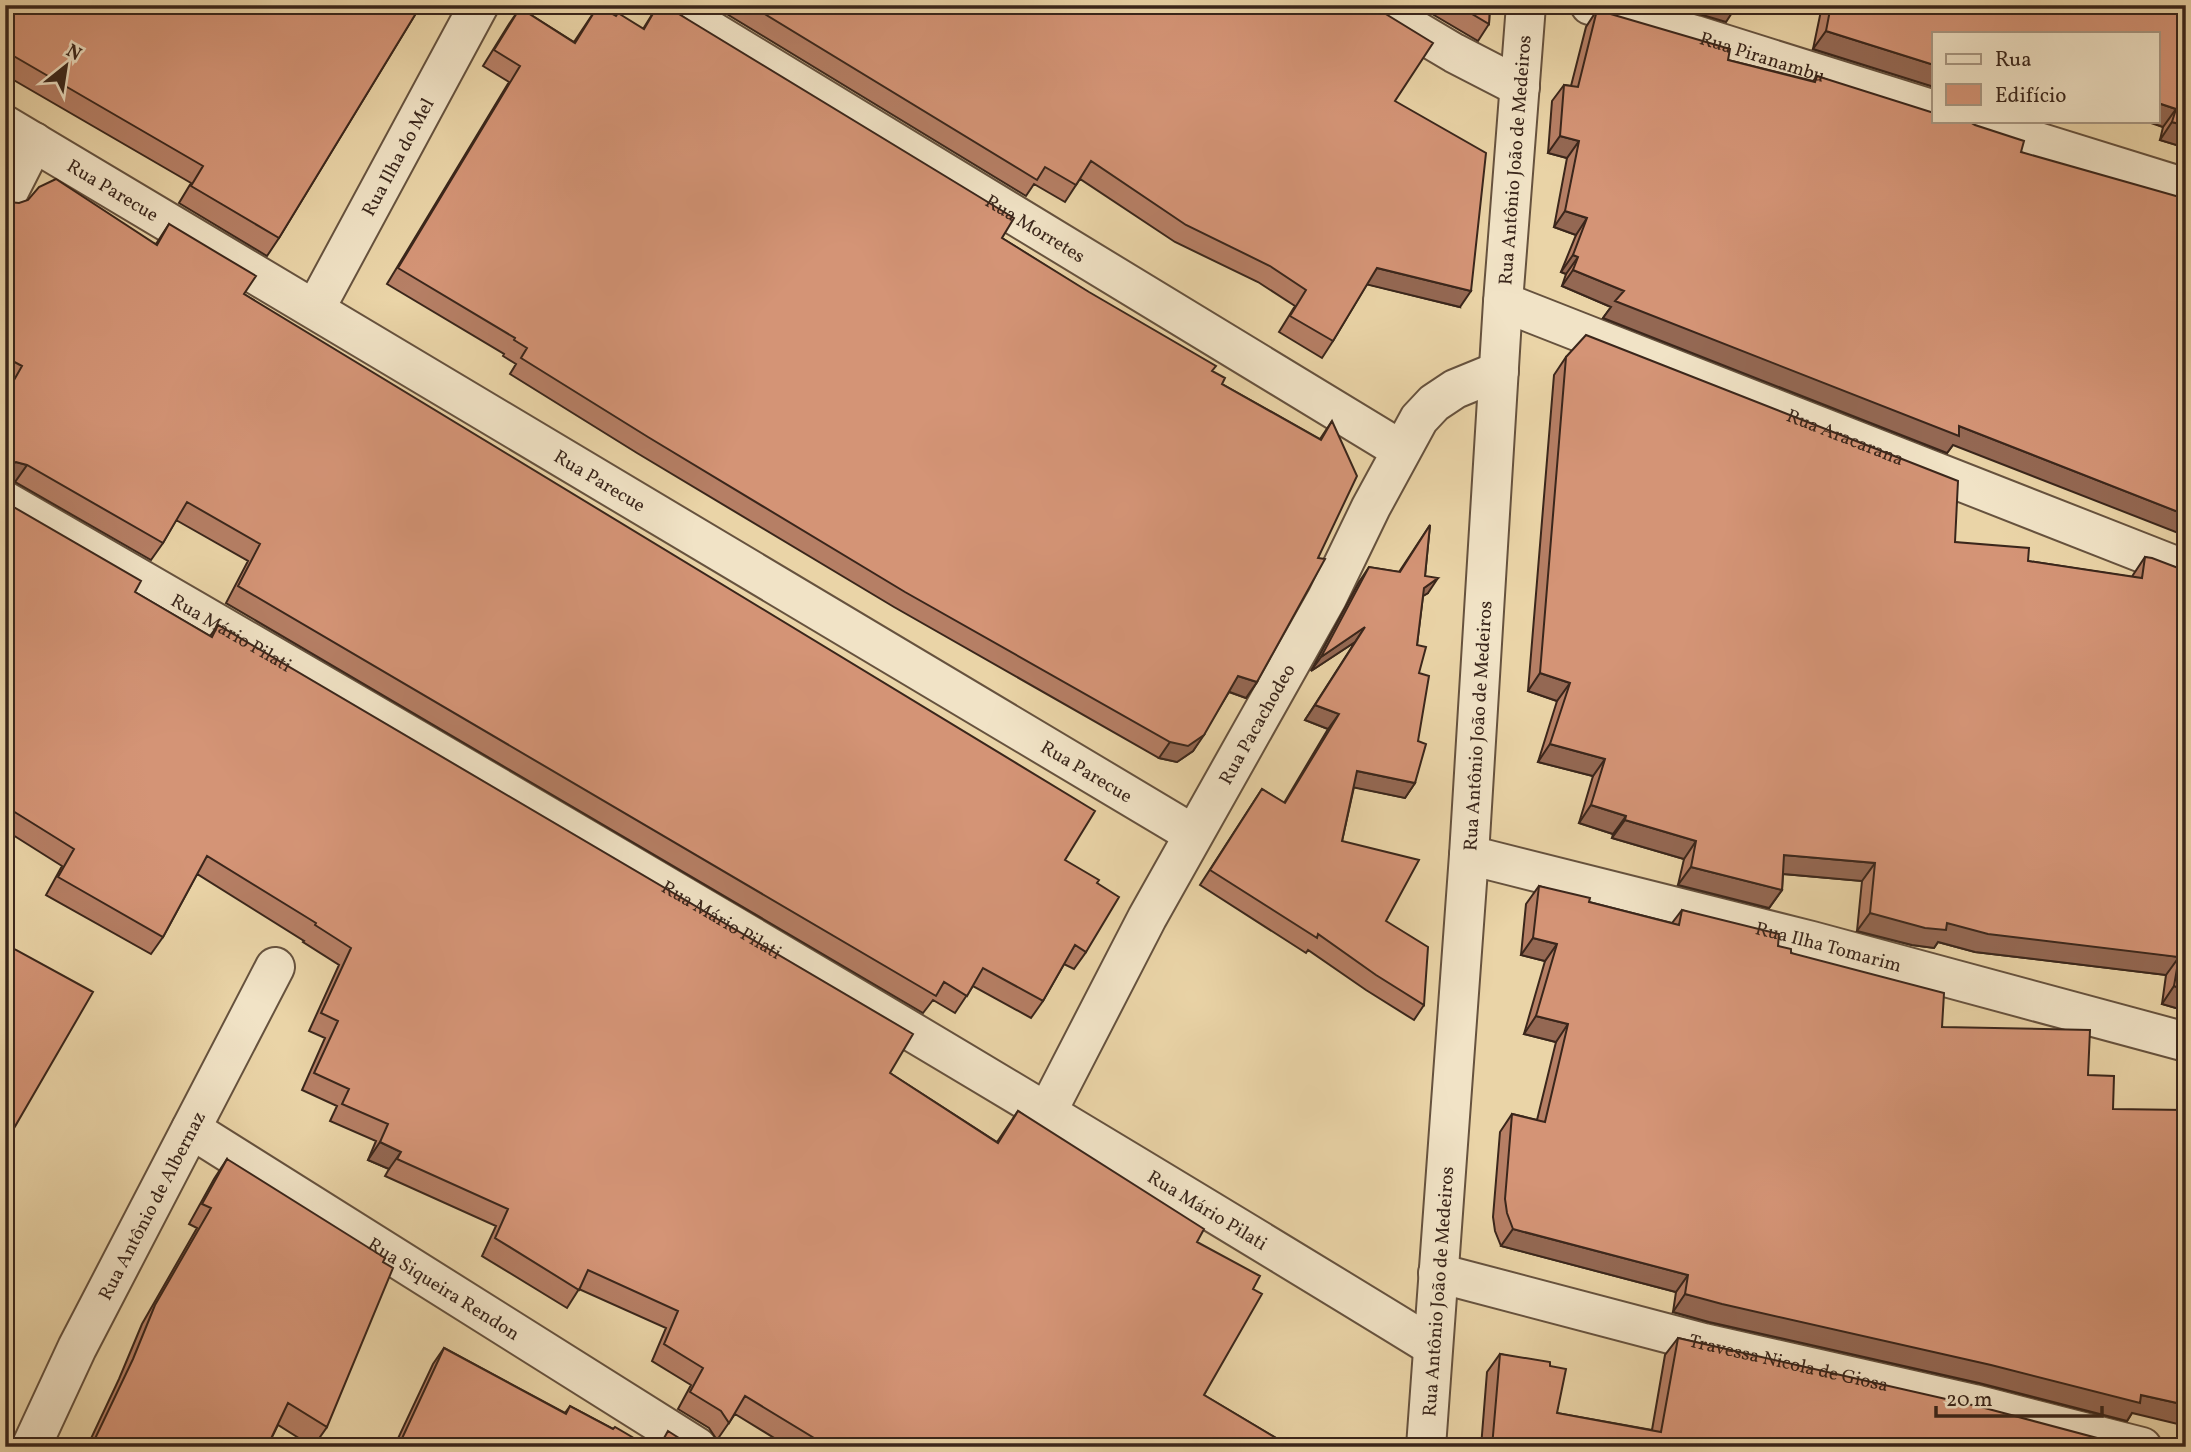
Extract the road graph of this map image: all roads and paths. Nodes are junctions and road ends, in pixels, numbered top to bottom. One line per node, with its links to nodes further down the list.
1 (479, 5): 13 (street, Rua Ilha do Mel)
2 (669, 5): 15 (street, Rua Morretes)
3 (1373, 5): 6 (street)
4 (1526, 5): 6 (street, Rua Antônio João de Medeiros)
5 (1590, 5): 7 (street, Rua Piranambu)
6 (1520, 87): 12 (street, Rua Antônio João de Medeiros)
7 (1932, 109)
8 (1973, 122): 10 (street)
9 (20, 133): 11 (street); 13 (street, Rua Parecue)
10 (2186, 188)
11 (5, 199)
12 (1503, 302): 14 (street, Rua Antônio João de Medeiros); 17 (street, Rua Aracarana)
13 (315, 309): 18 (street, Rua Parecue)
14 (1499, 371): 15 (street, Rua Pacachodeo); 19 (street, Rua Antônio João de Medeiros)
15 (1401, 450): 18 (street, Rua Pacachodeo)
16 (5, 501): 22 (street, Rua Mário Pilati)
17 (2186, 570)
18 (1194, 834): 22 (street, Rua Pacachodeo)
19 (1469, 855): 21 (street, Rua Ilha Tomarim); 24 (street, Rua Antônio João de Medeiros)
20 (275, 967): 23 (street, Rua Antônio de Albernaz)
21 (2186, 1042)
22 (1046, 1112): 25 (street, Rua Mário Pilati)
23 (191, 1129): 26 (street, Rua Antônio de Albernaz); 27 (street, Rua Siqueira Rendon)
24 (1438, 1273): 25 (street, Rua Antônio João de Medeiros); 29 (street, Travessa Nicola de Giosa)
25 (1432, 1346): 28 (street, Rua Antônio João de Medeiros)
26 (31, 1447)
27 (697, 1447)
28 (1426, 1447)
29 (2142, 1447)

